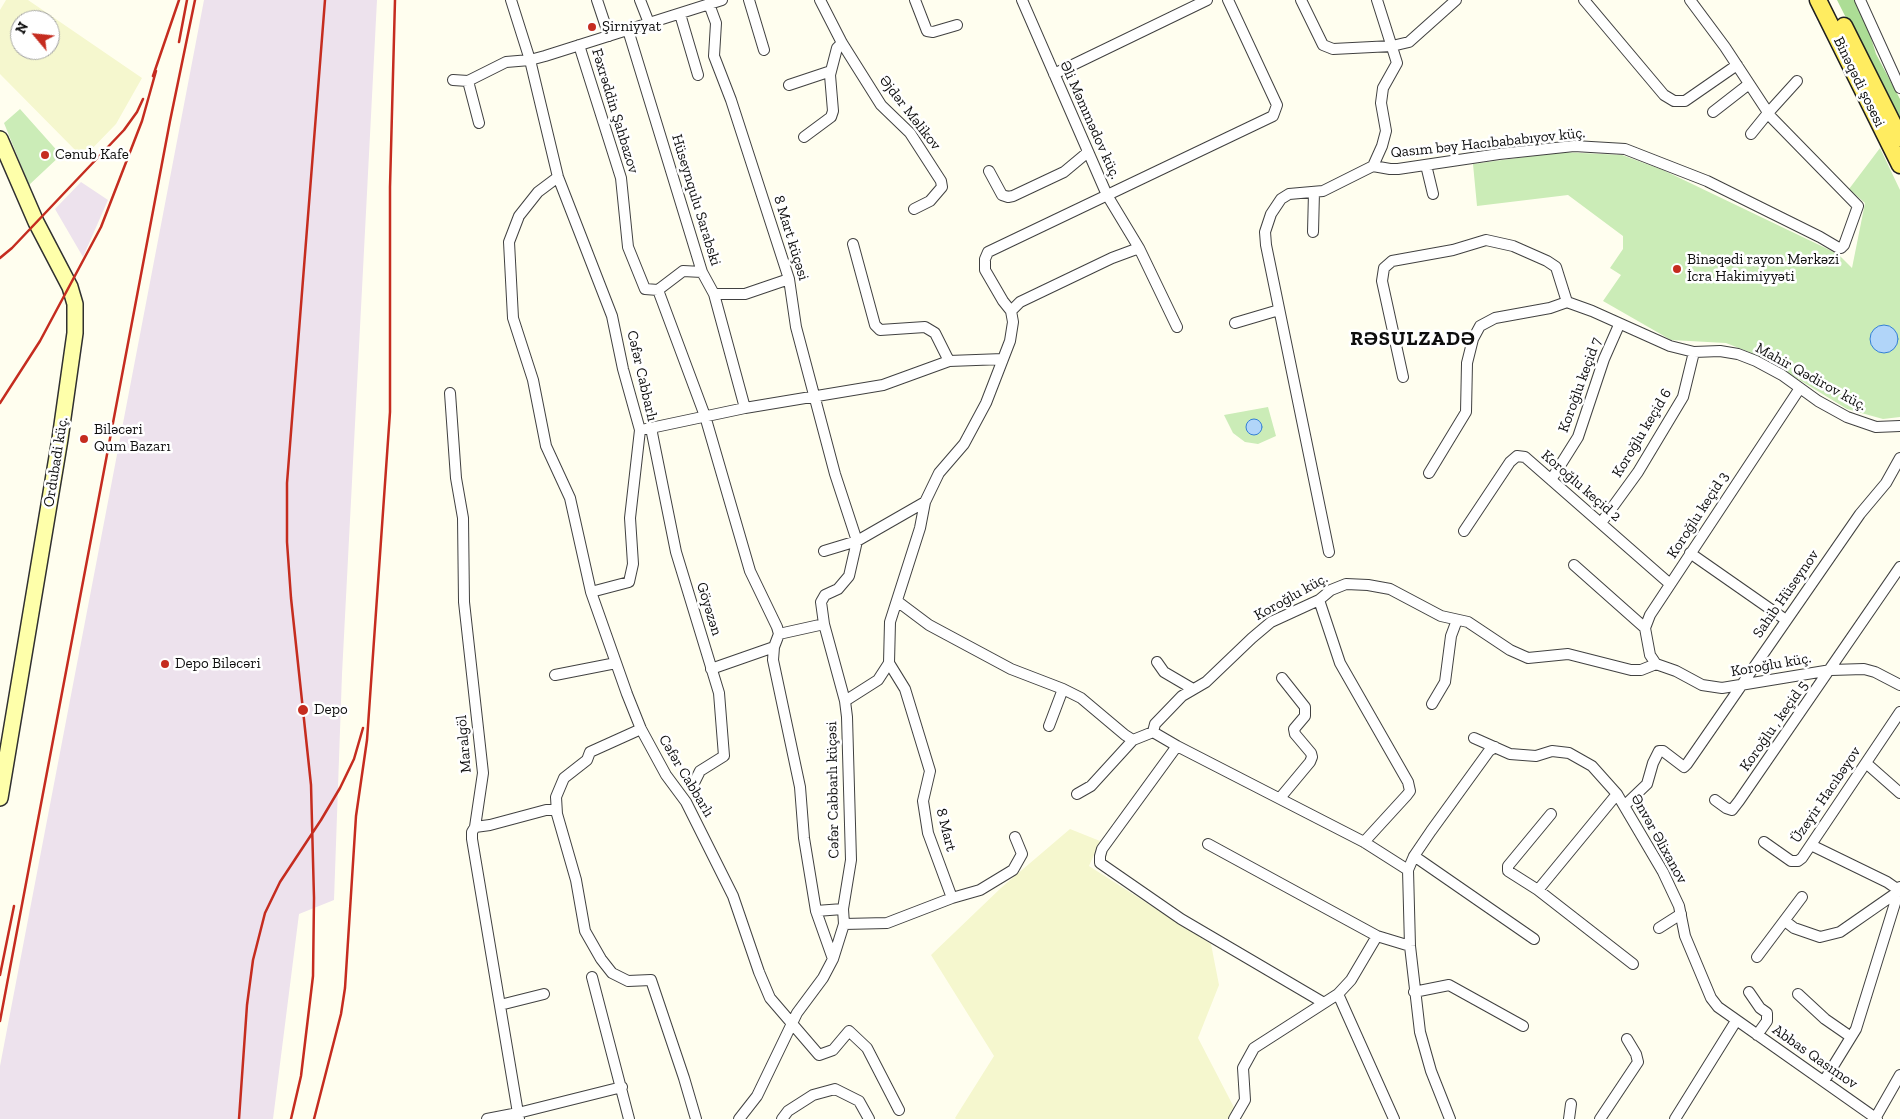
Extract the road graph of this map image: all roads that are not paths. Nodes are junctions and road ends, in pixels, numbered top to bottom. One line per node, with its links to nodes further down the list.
1 (511, 0): 29 (street, Cəfər Cabbarlı)
2 (596, 0): 24 (street)
3 (640, 0): 21 (street)
4 (721, 0): 19 (street)
5 (749, 0): 28 (street)
6 (820, 0): 25 (street, Əjdər Məlikov)
7 (915, 0): 22 (street)
8 (1022, 0): 32 (street, Əli Məmmədov küç.)
9 (1207, 0): 32 (street)
10 (1228, 0): 55 (street)
11 (1301, 0): 27 (street)
12 (1377, 0): 27 (street)
13 (1456, 0): 27 (street)
14 (1584, 0): 30 (street)
15 (1690, 0): 30 (street)
16 (1818, 0): 49 (main road, Binəqədi şosesi)
17 (1831, 0): 45 (main road, Binəqədi şosesi)
18 (1860, 0): 39 (street)
19 (709, 4): 20 (street); 61 (street, 8 Mart küçəsi)
20 (680, 14): 21 (street); 33 (street)
21 (649, 23): 23 (street)
22 (957, 26)
23 (628, 30): 24 (street); 60 (street, Hüseynqulu Sarabski)
24 (609, 36): 26 (street)
25 (842, 43): 31 (street); 56 (street, Əjdər Məlikov)
26 (579, 45): 29 (street); 62 (street, Fəxrəddin Şahbazov)
27 (1392, 46): 50 (street)
28 (764, 50)
29 (530, 60): 35 (street); 52 (street, Cəfər Cabbarlı)
30 (1737, 65): 37 (street)
31 (831, 70): 38 (street); 44 (street)
32 (1054, 74): 47 (street, Əli Məmmədov küç.)
33 (698, 75)
34 (453, 80): 35 (street)
35 (468, 81): 42 (street)
36 (1798, 81): 41 (street)
37 (1749, 84): 40 (street); 41 (street)
38 (789, 85)
39 (1900, 88)
40 (1714, 112)
41 (1768, 113): 43 (street); 48 (street, Qasım bəy Hacıbababıyov küç.)
42 (479, 123)
43 (1751, 134)
44 (804, 136)
45 (1900, 138)
46 (0, 139): 131 (main road, Ordubadi küç.)
47 (1088, 152): 51 (street); 55 (street, Əli Məmmədov küç.)
48 (1426, 165): 50 (street, Qasım bəy Hacıbababıyov küç.); 54 (street)
49 (1900, 165)
50 (1373, 166): 53 (street, Qasım bəy Hacıbababıyov küç.)
51 (989, 171)
52 (558, 177): 81 (street, Cəfər Cabbarlı); 95 (street, Cəfər Cabbarlı)
53 (1314, 192): 57 (street); 65 (street, Qasım bəy Hacıbababıyov küç.)
54 (1433, 194)
55 (1107, 195): 59 (street, Əli Məmmədov küç.); 66 (street)
56 (914, 209)
57 (1313, 232)
58 (853, 244): 72 (street)
59 (1139, 248): 66 (street); 69 (street, Əli Məmmədov küç.)
60 (702, 272): 62 (street); 63 (street, Hüseynqulu Sarabski)
61 (789, 279): 63 (street); 76 (street, 8 Mart küçəsi)
62 (658, 290): 78 (street)
63 (714, 294): 77 (street, Hüseynqulu Sarabski)
64 (1567, 302): 68 (street, Mahir Qədirov küç.); 73 (street); 83 (street)
65 (1280, 310): 67 (street); 90 (street, Qasım bəy Hacıbababıyov küç.)
66 (1011, 311): 71 (street)
67 (1235, 323)
68 (1619, 325): 70 (street, Mahir Qədirov küç.); 84 (street, Koroğlu keçid 7)
69 (1177, 327)
70 (1694, 352): 74 (street, Mahir Qədirov küç.); 86 (street, Koroğlu keçid 6)
71 (1003, 358): 72 (street); 85 (street)
72 (949, 361): 76 (street)
73 (1403, 378)
74 (1800, 388): 79 (street, Mahir Qədirov küç.); 91 (street, Koroğlu keçid 3)
75 (450, 393): 137 (street, Maralgöl)
76 (814, 397): 77 (street); 88 (street, 8 Mart küçəsi)
77 (744, 408): 78 (street)
78 (705, 416): 80 (street); 102 (street)
79 (1900, 426)
80 (651, 428): 81 (street); 108 (street, Göyəzən)
81 (640, 430): 95 (street, Cəfər Cabbarlı)
82 (1900, 458): 99 (street, Sahib Hüseynov)
83 (1429, 473)
84 (1551, 480): 86 (street, Koroğlu keçid 2); 87 (street, Koroğlu keçid 2)
85 (925, 502): 88 (street); 97 (street)
86 (1600, 523): 94 (street, Koroğlu keçid 2)
87 (1464, 531)
88 (856, 541): 89 (street); 100 (street, 8 Mart küçəsi)
89 (824, 551)
90 (1329, 552)
91 (1690, 553): 94 (street, Koroğlu keçid 3); 99 (street)
92 (1574, 565): 101 (street)
93 (1900, 567): 109 (street, Koroğlu , keçid 5)
94 (1670, 584): 101 (street, Koroğlu keçid 3)
95 (591, 592): 105 (street, Cəfər Cabbarlı)
96 (1319, 600): 98 (street, Koroğlu küç.); 115 (street, Koroğlu küç.); 139 (street)
97 (897, 601): 106 (street); 114 (street)
98 (1457, 620): 107 (street, Koroğlu küç.); 117 (street)
99 (1786, 620): 113 (street, Sahib Hüseynov)
100 (824, 624): 102 (street); 116 (street)
101 (1645, 628): 107 (street)
102 (779, 634): 103 (street)
103 (774, 647): 108 (street); 150 (street)
104 (1157, 662): 115 (street)
105 (616, 663): 110 (street); 120 (street, Cəfər Cabbarlı)
106 (889, 664): 116 (street); 148 (street, 8 Mart)
107 (1656, 664): 113 (street, Koroğlu küç.)
108 (712, 669): 127 (street, Göyəzən)
109 (1831, 670): 112 (street, Koroğlu küç.); 113 (street, Koroğlu küç.); 133 (street, Koroğlu , keçid 5)
110 (555, 675)
111 (1282, 678): 132 (street)
112 (1900, 685)
113 (1741, 686): 134 (street, Sahib Hüseynov)
114 (1064, 688): 119 (street); 123 (street)
115 (1193, 689): 121 (street, Koroğlu küç.)
116 (845, 701): 149 (street, Cəfər Cabbarlı küçəsi)
117 (1432, 704)
118 (1900, 712): 126 (street, Üzeyir Hacıbəyov)
119 (1049, 726)
120 (641, 729): 135 (street); 170 (street, Cəfər Cabbarlı)
121 (1153, 732): 123 (street); 124 (street)
122 (1474, 738): 125 (street, Ənvər Əlixanov)
123 (1133, 740): 129 (street)
124 (1177, 746): 132 (street); 167 (street)
125 (1495, 747): 130 (street, Ənvər Əlixanov); 143 (street)
126 (1866, 764): 128 (street); 142 (street, Üzeyir Hacıbəyov)
127 (693, 785)
128 (1900, 793)
129 (1077, 794)
130 (1617, 794): 134 (street, Ənvər Əlixanov); 146 (street)
131 (0, 798)
132 (1280, 798): 139 (street)
133 (1715, 800)
134 (1624, 806): 151 (street, Ənvər Əlixanov)
135 (557, 814): 137 (street); 184 (street)
136 (1551, 814): 146 (street)
137 (475, 827): 168 (street, Maralgöl)
138 (1015, 837): 148 (street)
139 (1364, 842): 144 (street)
140 (1764, 842): 142 (street, Üzeyir Hacıbəyov)
141 (1208, 844): 155 (street)
142 (1811, 845): 145 (street)
143 (1414, 856): 144 (street); 156 (street)
144 (1408, 870): 157 (street)
145 (1900, 889): 152 (street); 173 (street)
146 (1538, 890): 160 (street)
147 (1802, 897): 152 (street)
148 (952, 898): 153 (street)
149 (842, 909): 150 (street); 153 (street, Cəfər Cabbarlı küçəsi)
150 (816, 911): 159 (street)
151 (1681, 914): 154 (street); 169 (street, Ənvər Əlixanov)
152 (1785, 921): 158 (street)
153 (844, 924): 159 (street, Cəfər Cabbarlı küçəsi)
154 (1659, 928)
155 (1377, 936): 157 (street); 165 (street)
156 (1534, 938)
157 (1410, 946): 162 (street)
158 (1757, 957)
159 (833, 958): 170 (street, Cəfər Cabbarlı küçəsi)
160 (1633, 964)
161 (592, 976): 177 (street)
162 (1414, 992): 171 (street); 190 (street)
163 (1749, 992): 172 (street)
164 (544, 994): 168 (street)
165 (1338, 994): 167 (street); 189 (street)
166 (1798, 994): 173 (street)
167 (1324, 1003): 188 (street)
168 (500, 1005): 180 (street, Maralgöl)
169 (1736, 1021): 172 (street, Abbas Qasımov); 193 (street)
170 (792, 1022): 179 (street, Cəfər Cabbarlı); 185 (street, Cəfər Cabbarlı küçəsi)
171 (1523, 1026)
172 (1757, 1035): 176 (street, Abbas Qasımov)
173 (1851, 1037): 176 (street)
174 (1627, 1040): 192 (street)
175 (1900, 1075): 181 (street)
176 (1824, 1081): 181 (street, Abbas Qasımov)
177 (622, 1087): 180 (street); 183 (street)
178 (1571, 1104): 191 (street)
179 (899, 1110)
180 (519, 1116): 182 (street)
181 (1876, 1118)
182 (487, 1119)
183 (629, 1119)
184 (696, 1119)
185 (739, 1119)
186 (782, 1119): 187 (street)
187 (869, 1119)
188 (1234, 1119)
189 (1394, 1119)
190 (1450, 1119)
191 (1569, 1119)
192 (1600, 1119)
193 (1675, 1119)

